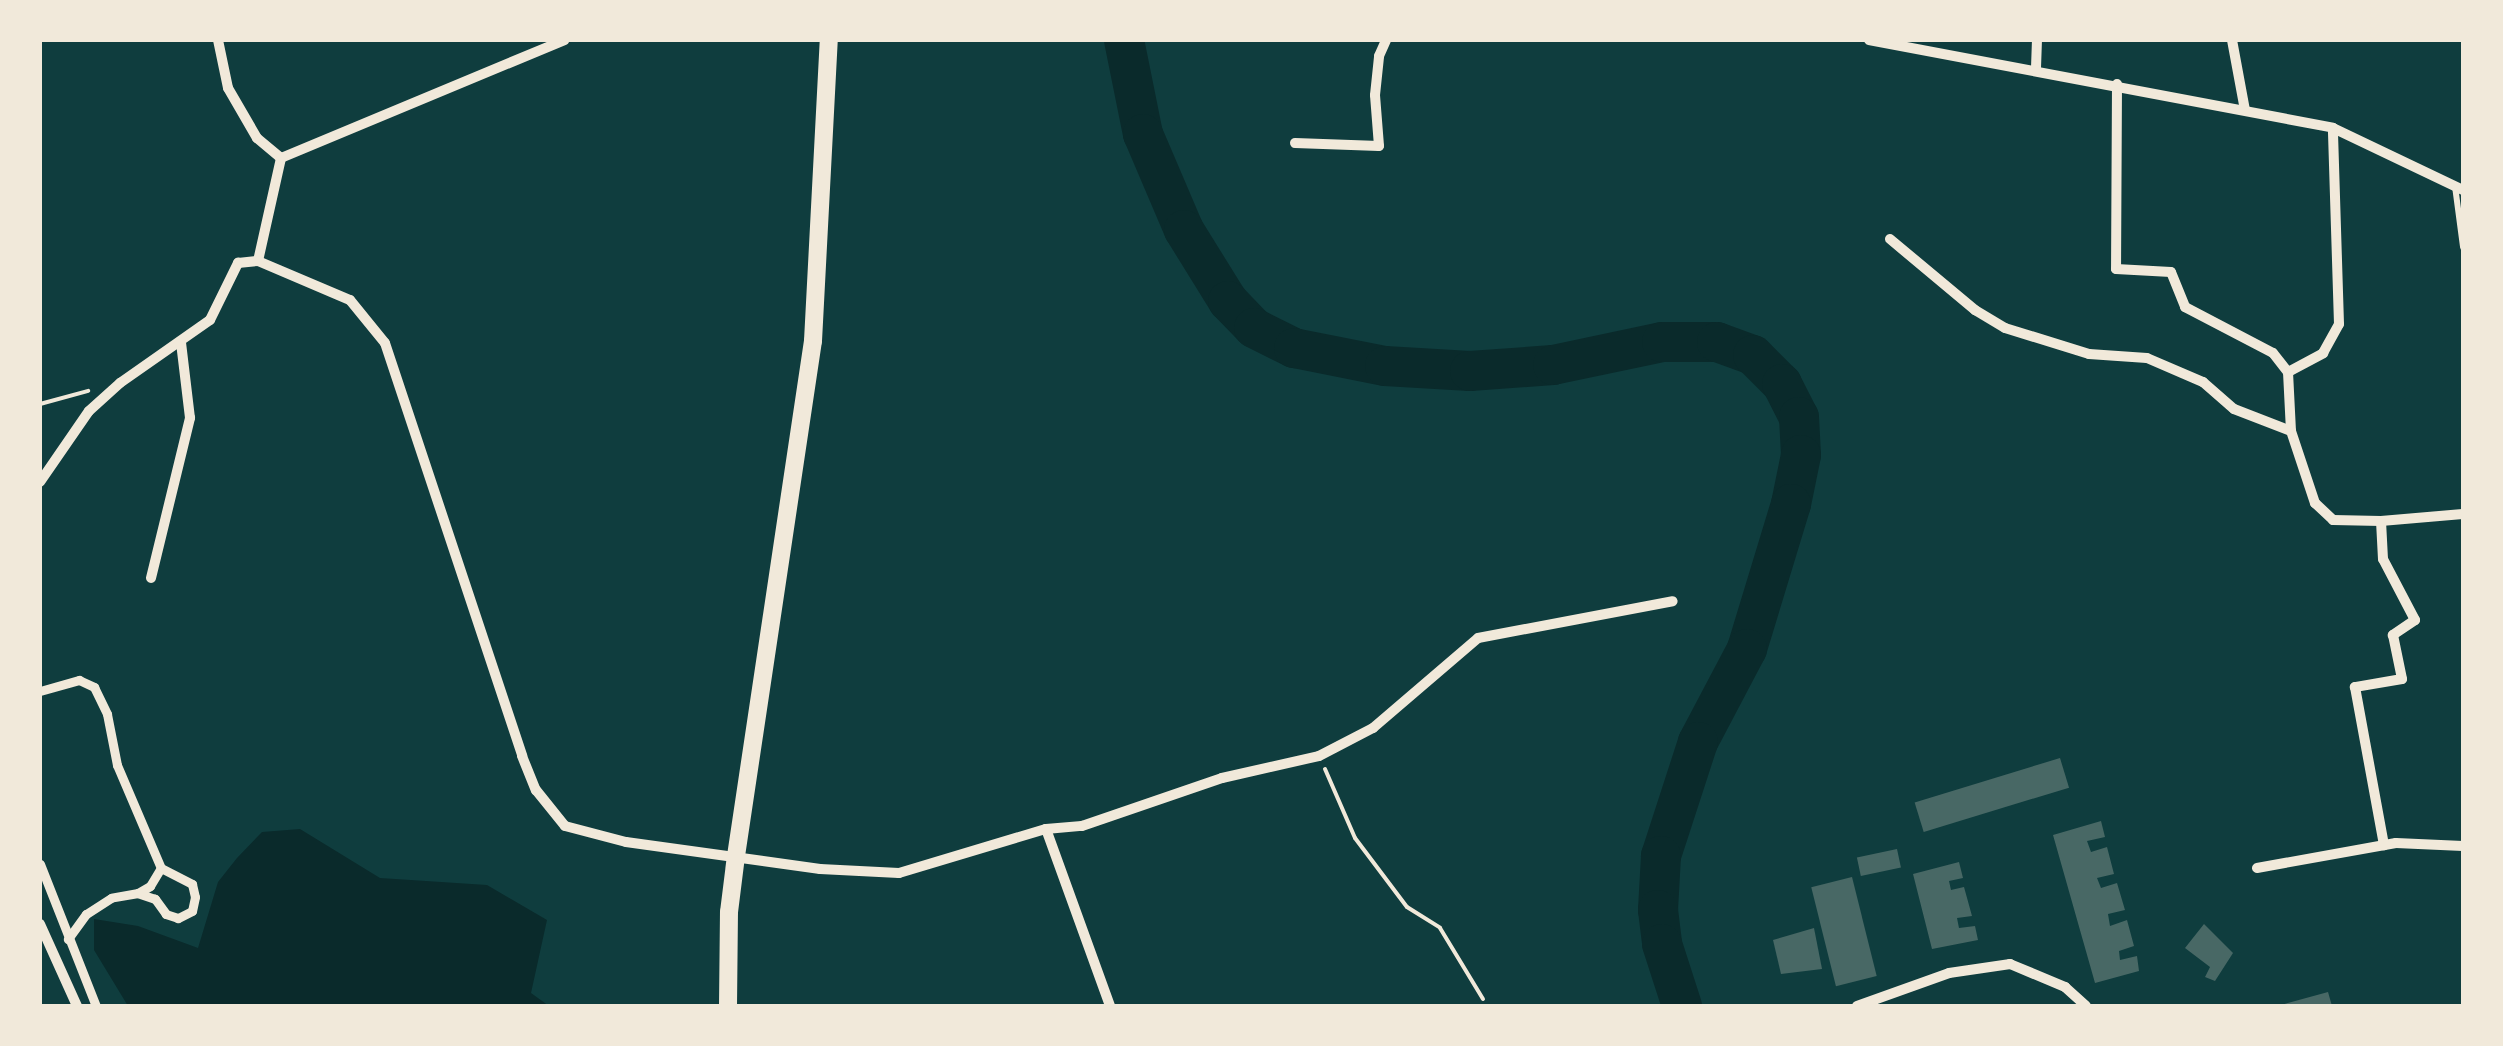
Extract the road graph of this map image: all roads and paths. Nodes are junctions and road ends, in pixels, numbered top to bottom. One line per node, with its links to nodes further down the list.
1 (218, 40): 13 (street)
2 (564, 40): 13 (street)
3 (829, 40): 33 (main road)
4 (1386, 40): 12 (street)
5 (1869, 40): 8 (street)
6 (2037, 40): 8 (street)
7 (2232, 40): 10 (street)
8 (2036, 68): 9 (street)
9 (2118, 84): 10 (street); 19 (street)
10 (2245, 110): 11 (street)
11 (2333, 128): 14 (street); 19 (street)
12 (1296, 143)
13 (281, 158): 17 (street)
14 (2459, 188): 16 (lane)
15 (1890, 239): 22 (street)
16 (2463, 247)
17 (258, 262): 18 (street); 33 (street)
18 (182, 343): 20 (street); 26 (street)
19 (2288, 372): 22 (street)
20 (120, 383): 21 (path); 23 (street)
21 (40, 404)
22 (2291, 430): 25 (street)
23 (40, 482)
24 (2463, 514): 25 (street)
25 (2381, 522): 31 (street)
26 (151, 578)
27 (1673, 601): 29 (street)
28 (40, 692): 35 (street)
29 (1319, 756): 30 (street); 40 (path)
30 (1046, 828): 33 (street); 44 (street)
31 (2384, 845): 32 (street); 36 (street)
32 (2463, 846)
33 (736, 856): 43 (main road)
34 (40, 864): 39 (street)
35 (160, 868): 37 (street); 37 (street)
36 (2257, 868)
37 (138, 894): 39 (street)
38 (40, 924): 41 (street)
39 (68, 939): 42 (street)
40 (1483, 999)
41 (77, 1006)
42 (96, 1006)
43 (728, 1006)
44 (1110, 1006)
45 (1856, 1006): 46 (street)
46 (2086, 1006)

